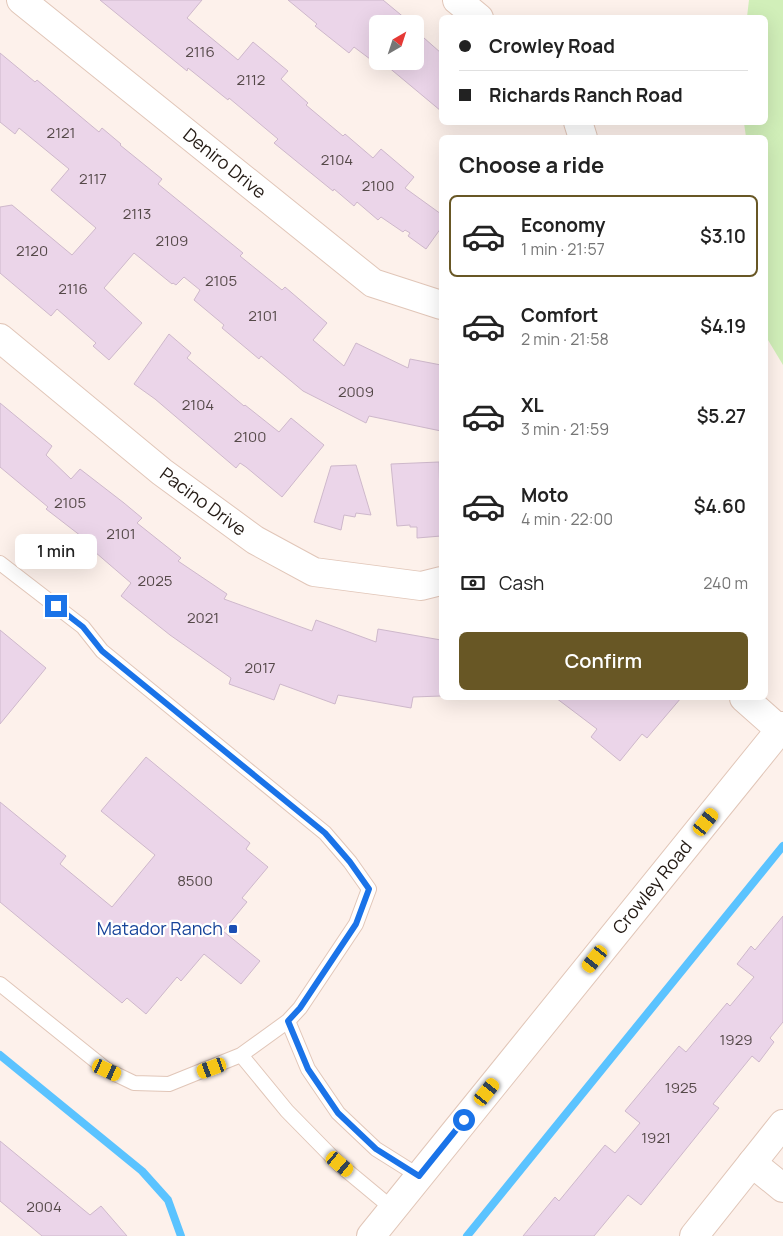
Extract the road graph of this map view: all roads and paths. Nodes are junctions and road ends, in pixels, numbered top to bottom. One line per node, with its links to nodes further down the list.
1 (21, 0): 4 (street, Deniro Drive)
2 (457, 0): 3 (street)
3 (475, 15)
4 (439, 304)
5 (0, 338): 7 (street, Pacino Drive)
6 (0, 562): 11 (lane)
7 (439, 582)
8 (746, 700): 9 (street)
9 (781, 728): 15 (street, Crowley Road)
10 (0, 984): 12 (lane)
11 (288, 1021): 12 (lane); 15 (lane)
12 (242, 1055): 17 (lane)
13 (783, 1124): 14 (street)
14 (752, 1163): 16 (street); 19 (street)
15 (419, 1176): 17 (street, Crowley Road)
16 (783, 1188)
17 (393, 1208): 18 (street, Crowley Road)
18 (371, 1236)
19 (694, 1236)

